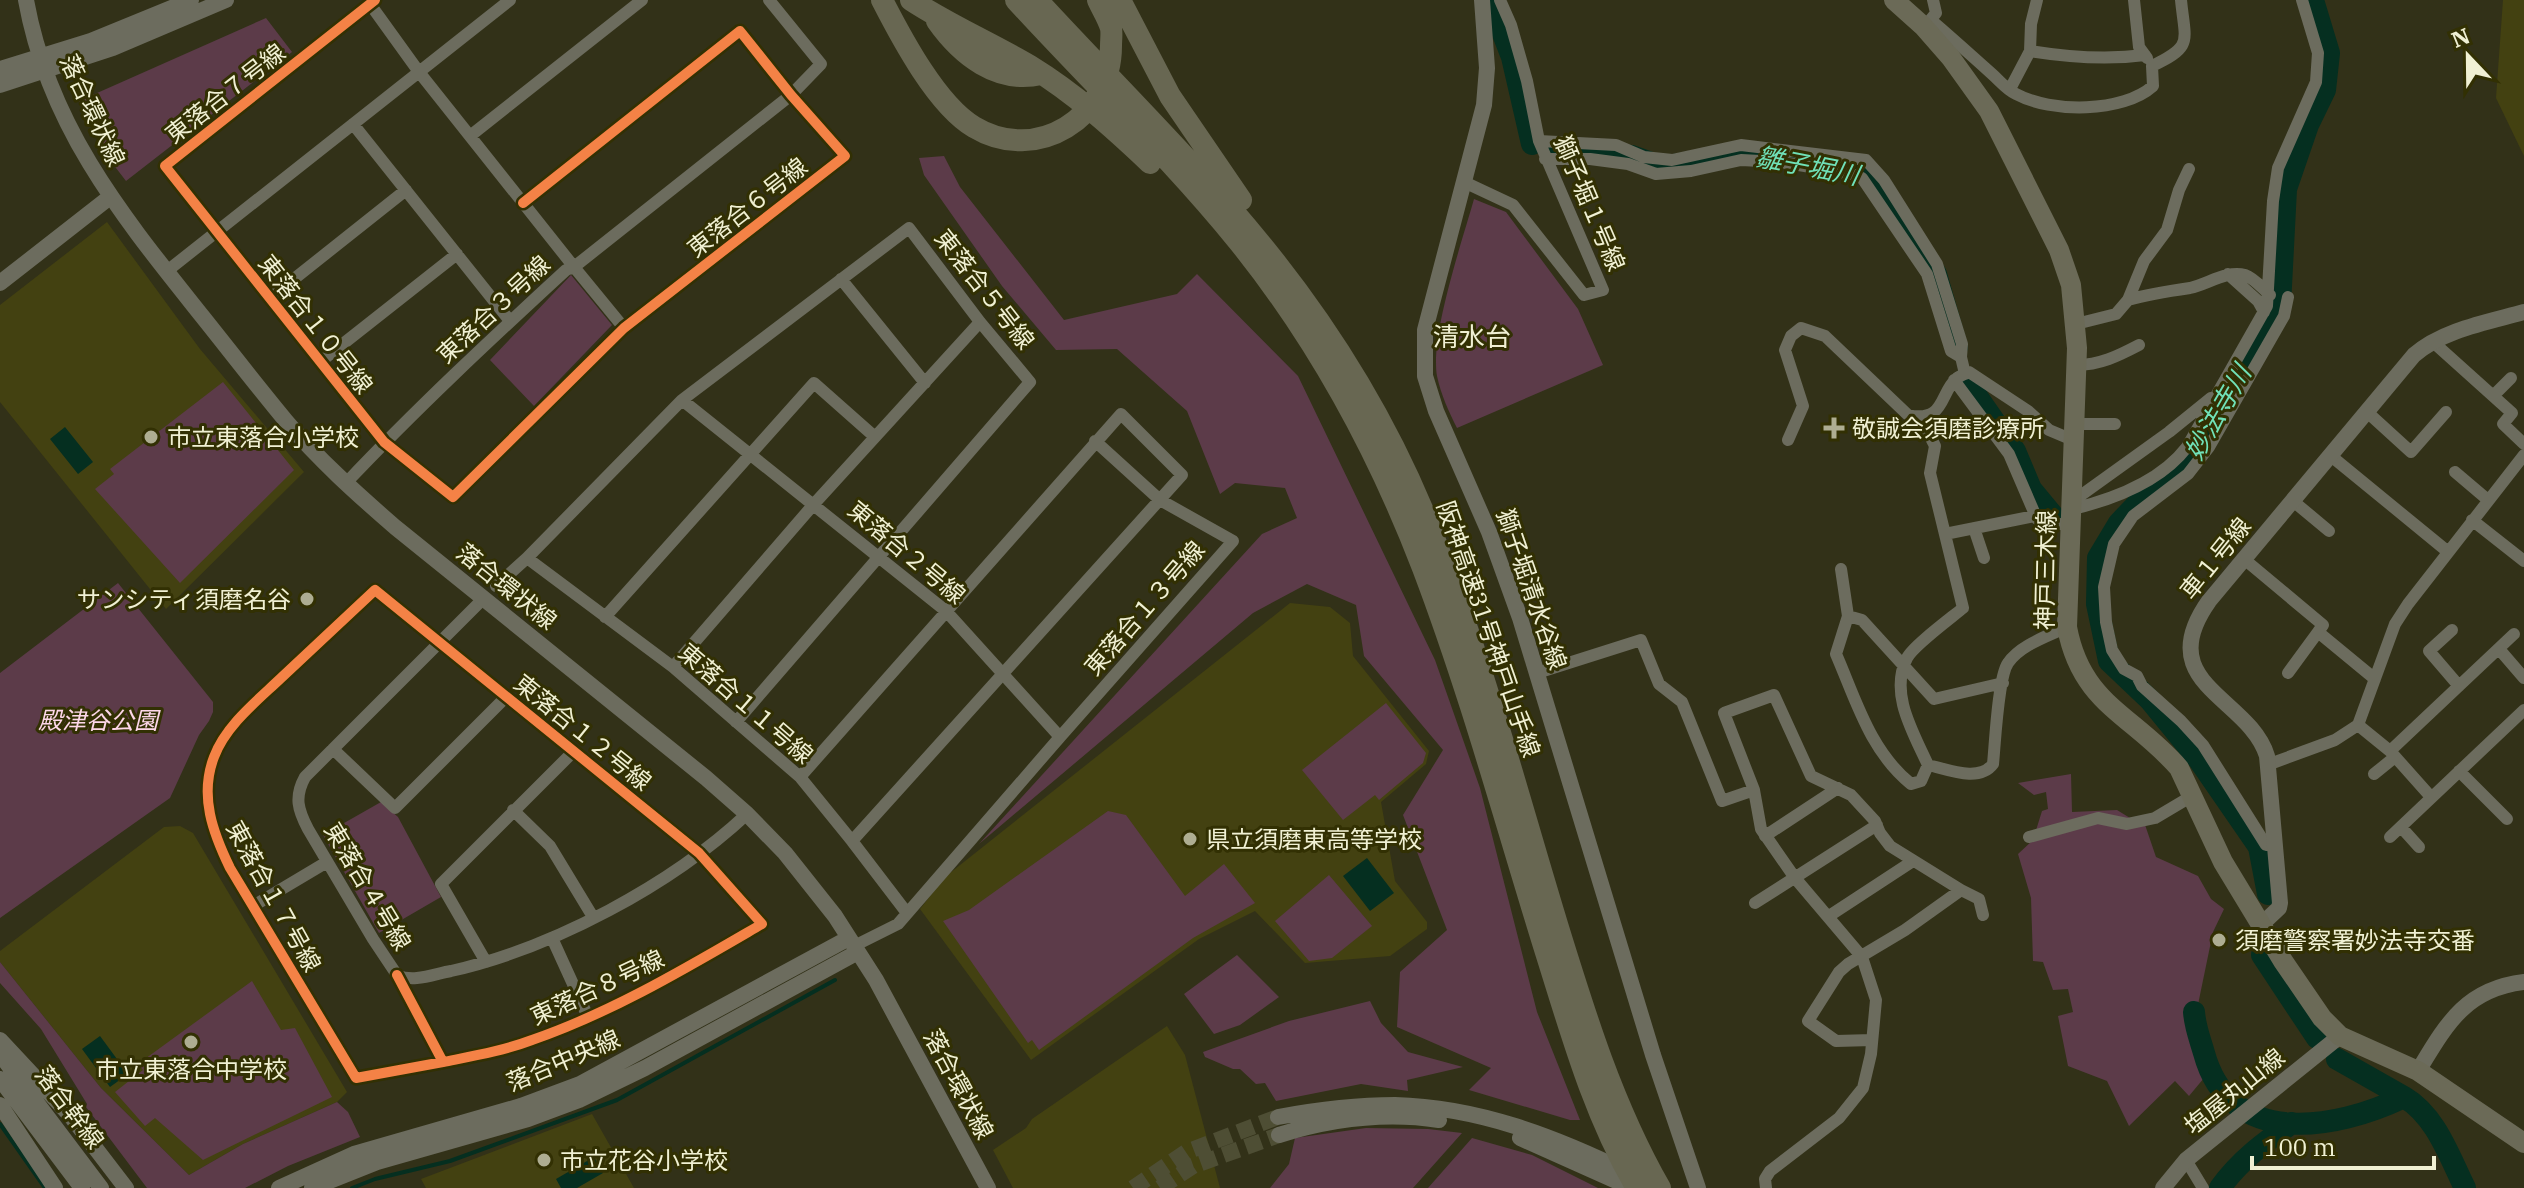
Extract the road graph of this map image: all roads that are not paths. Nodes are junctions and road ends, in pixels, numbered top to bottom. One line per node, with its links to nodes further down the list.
1 (26, 0): 39 (street, 落合環状線)
2 (191, 0): 27 (street)
3 (226, 0): 27 (street)
4 (510, 0): 28 (street)
5 (642, 0): 33 (street)
6 (769, 0): 31 (street)
7 (882, 0): 12 (highway)
8 (911, 0): 52 (highway)
9 (925, 0): 13 (highway)
10 (1016, 0): 52 (highway, 阪神高速31号神戸山手線)
11 (1037, 0): 60 (highway, 阪神高速31号神戸山手線)
12 (1098, 0)
13 (1113, 0)
14 (1120, 0): 60 (highway)
15 (1482, 0): 37 (street, 獅子堀清水谷線)
16 (1500, 0): 34 (street, 獅子堀１号線)
17 (1894, 0): 24 (main road, 神戸三木線)
18 (1933, 0): 24 (street)
19 (2037, 0): 25 (street)
20 (2134, 0): 26 (street)
21 (2181, 0): 26 (street)
22 (2302, 0): 48 (street)
23 (373, 2): 28 (street, 東落合３号線); 41 (street, 東落合７号線)
24 (1927, 23): 30 (street); 57 (main road, 神戸三木線)
25 (2030, 51): 26 (street); 30 (street)
26 (2148, 60): 30 (street)
27 (10, 70): 29 (street)
28 (419, 72): 32 (street); 33 (street, 東落合３号線)
29 (0, 87)
30 (2010, 89)
31 (791, 95): 40 (street, 東落合６号線); 43 (street); 58 (street, 東落合６号線)
32 (353, 124): 38 (street); 41 (street)
33 (470, 136): 40 (street, 東落合３号線)
34 (1539, 141): 35 (street, 獅子堀１号線); 62 (street)
35 (1545, 159): 37 (street, 獅子堀１号線); 62 (street)
36 (2189, 169): 51 (street)
37 (1464, 182): 116 (street, 獅子堀清水谷線)
38 (406, 190): 42 (street); 50 (street)
39 (110, 197): 44 (street, 落合環状線); 47 (street)
40 (523, 203): 43 (street, 東落合３号線)
41 (217, 232): 44 (street); 50 (street, 東落合１０号線)
42 (457, 254): 55 (street); 63 (street)
43 (574, 267): 55 (street, 東落合３号線); 58 (street)
44 (167, 271): 85 (street, 落合環状線)
45 (2228, 274): 48 (street); 51 (street); 53 (street)
46 (841, 279): 56 (street, 東落合５号線); 67 (street); 70 (street, 東落合５号線)
47 (0, 283)
48 (2270, 295): 53 (street)
49 (2288, 297): 149 (street)
50 (270, 298): 63 (street, 東落合１０号線)
51 (2128, 300): 57 (street)
52 (1286, 305): 173 (highway, 阪神高速31号神戸山手線)
53 (2264, 312): 68 (street)
54 (2524, 312): 59 (street, 車１号線)
55 (510, 321): 79 (street, 東落合３号線)
56 (980, 322): 67 (street); 97 (street, 東落合５号線)
57 (2076, 324): 64 (main road, 神戸三木線)
58 (624, 328): 79 (street, 東落合６号線)
59 (2433, 342): 69 (street); 71 (street, 車１号線)
60 (1334, 345): 173 (highway, 阪神高速31号神戸山手線)
61 (2139, 345): 64 (street)
62 (1961, 357): 65 (street)
63 (320, 362): 79 (street, 東落合１０号線)
64 (2076, 365): 75 (main road, 神戸三木線)
65 (1960, 377): 73 (street); 75 (street); 91 (street)
66 (2511, 378): 69 (street)
67 (925, 383): 76 (street)
68 (2215, 394): 90 (street); 90 (street)
69 (2493, 396): 80 (street)
70 (682, 400): 81 (street, 東落合２号線); 98 (street)
71 (2366, 411): 72 (street); 83 (street, 車１号線)
72 (2446, 412)
73 (1921, 418): 77 (street); 95 (street)
74 (2115, 424): 75 (street)
75 (2074, 431): 90 (main road, 神戸三木線)
76 (875, 437): 81 (street); 89 (street)
77 (1788, 440)
78 (1095, 441): 86 (street, 東落合１３号線); 86 (street); 105 (street)
79 (384, 442): 85 (street, 東落合３号線)
80 (2524, 444)
81 (751, 453): 89 (street, 東落合２号線); 107 (street)
82 (2524, 455): 87 (street)
83 (2331, 456): 88 (street, 車１号線); 96 (street)
84 (2455, 472): 87 (street)
85 (346, 483): 104 (street, 落合環状線)
86 (1160, 500): 118 (street); 127 (street, 東落合１３号線)
87 (2488, 500): 92 (street)
88 (2293, 501): 94 (street); 100 (street, 車１号線)
89 (814, 504): 97 (street, 東落合２号線); 114 (street)
90 (2073, 512): 91 (street); 108 (main road, 神戸三木線)
91 (2035, 516): 93 (street)
92 (2472, 520): 96 (street); 101 (street)
93 (1974, 528): 95 (street); 99 (street)
94 (2329, 531)
95 (1945, 534): 115 (street)
96 (2447, 551): 120 (street)
97 (879, 557): 105 (street, 東落合２号線); 125 (street)
98 (527, 558): 103 (street); 107 (street, 東落合１１号線)
99 (1984, 558)
100 (2244, 559): 110 (street); 132 (street, 車１号線)
101 (2524, 561)
102 (1841, 569): 106 (street)
103 (496, 586)
104 (484, 598): 112 (street, 東落合４号線); 141 (street, 落合環状線)
105 (946, 611): 118 (street, 東落合２号線); 135 (street)
106 (1848, 616): 115 (street); 131 (street)
107 (605, 617): 114 (street, 東落合１１号線)
108 (2067, 627): 121 (street); 138 (main road, 神戸三木線)
109 (2452, 630): 122 (street)
110 (2318, 632): 117 (street); 120 (street)
111 (2514, 634): 113 (street)
112 (441, 642): 123 (street, 東落合１２号線); 128 (street, 東落合４号線); 157 (street, 東落合１７号線)
113 (2499, 649): 119 (street); 122 (street)
114 (673, 667): 125 (street, 東落合１１号線)
115 (1905, 668): 121 (street); 131 (street)
116 (1537, 673): 137 (street); 192 (street, 獅子堀清水谷線)
117 (2288, 673)
118 (1003, 675): 127 (street, 東落合２号線); 148 (street)
119 (2524, 678)
120 (2375, 679): 126 (street)
121 (2003, 683): 131 (street)
122 (2459, 686): 130 (street)
123 (506, 697): 128 (street); 129 (street, 東落合１２号線)
124 (2524, 710): 133 (street)
125 (736, 722): 135 (street, 東落合１１号線)
126 (2358, 725): 130 (street); 132 (street)
127 (1060, 737): 158 (street)
128 (333, 749): 153 (street, 東落合４号線)
129 (574, 751): 140 (street); 151 (street, 東落合１２号線)
130 (2393, 754): 134 (street); 139 (street)
131 (1928, 765)
132 (2267, 765): 149 (street, 車１号線)
133 (2459, 771): 139 (street); 142 (street)
134 (2374, 774)
135 (800, 777): 148 (street, 東落合１１号線)
136 (1838, 788): 137 (street); 143 (street); 145 (street)
137 (1754, 790): 145 (street)
138 (2192, 796): 146 (street); 162 (main road, 神戸三木線)
139 (2431, 797): 144 (street)
140 (513, 810): 161 (street); 166 (street)
141 (747, 814): 151 (street, 東落合４号線); 164 (street, 落合環状線)
142 (2507, 819)
143 (1877, 825): 152 (street); 154 (street)
144 (2401, 827): 147 (street); 150 (street)
145 (1765, 836): 154 (street)
146 (2029, 837)
147 (2390, 837)
148 (852, 841): 158 (street, 東落合１１号線)
149 (2274, 845): 162 (street, 車１号線)
150 (2419, 847)
151 (699, 853): 161 (street, 東落合４号線); 169 (street, 東落合８号線)
152 (1913, 861): 155 (street); 160 (street)
153 (327, 862): 157 (street); 167 (street, 東落合４号線)
154 (1795, 878): 156 (street); 160 (street)
155 (1961, 890): 159 (street); 165 (street)
156 (1755, 903)
157 (253, 906): 175 (street, 東落合１７号線)
158 (907, 913): 164 (street)
159 (1983, 915)
160 (1829, 916): 165 (street)
161 (593, 917): 163 (street, 東落合４号線)
162 (2262, 924): 170 (main road, 神戸三木線)
163 (552, 938): 166 (street, 東落合４号線); 169 (street)
164 (854, 945): 187 (street, 落合中央線); 188 (street, 落合中央線); 189 (street, 落合環状線)
165 (1862, 957): 172 (street); 172 (street)
166 (486, 962): 167 (street, 東落合４号線)
167 (397, 975): 175 (street)
168 (2524, 982): 176 (street)
169 (588, 1017): 175 (street, 東落合８号線)
170 (2340, 1036): 176 (main road, 神戸三木線); 182 (street, 塩屋丸山線)
171 (0, 1040): 186 (street)
172 (1872, 1040): 193 (street)
173 (1586, 1044): 190 (highway, 阪神高速31号神戸山手線); 191 (highway, 阪神高速31号神戸山手線)
174 (0, 1054): 185 (street, 落合幹線)
175 (443, 1062)
176 (2418, 1071): 181 (main road, 神戸三木線)
177 (0, 1079): 184 (street, 落合幹線)
178 (0, 1105): 183 (street)
179 (1278, 1117): 191 (street)
180 (1279, 1135): 190 (street)
181 (2524, 1143)
182 (2186, 1160): 194 (street, 塩屋丸山線); 195 (street)
183 (55, 1188)
184 (82, 1188)
185 (101, 1188)
186 (126, 1188)
187 (279, 1188)
188 (312, 1188)
189 (988, 1188)
190 (1635, 1188)
191 (1660, 1188)
192 (1698, 1188)
193 (1766, 1188)
194 (2163, 1188)
195 (2203, 1188)

